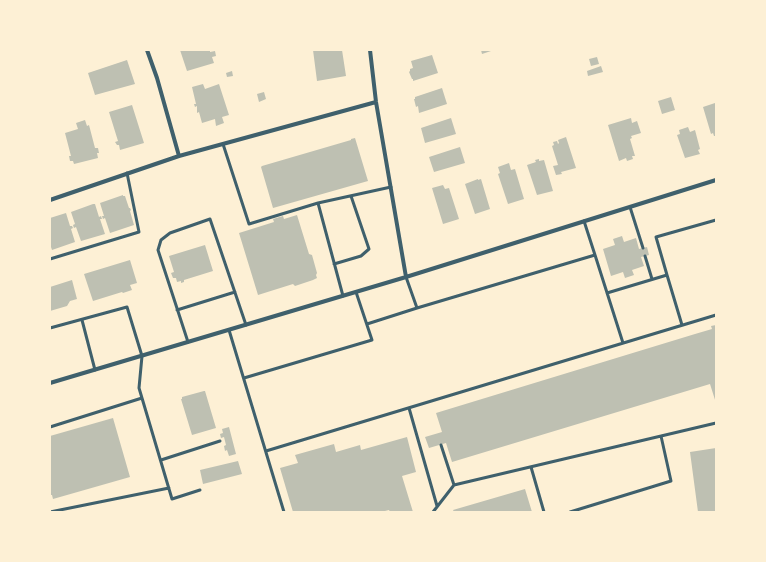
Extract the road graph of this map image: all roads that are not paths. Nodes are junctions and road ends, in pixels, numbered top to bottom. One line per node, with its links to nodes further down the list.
1 (147, 50): 5 (street)
2 (370, 50): 3 (street)
3 (376, 102): 4 (street); 8 (street)
4 (223, 144): 5 (street); 11 (lane)
5 (179, 156): 6 (street)
6 (128, 173): 10 (street); 18 (lane)
7 (716, 180): 12 (street)
8 (391, 187): 9 (lane); 21 (street)
9 (351, 196): 11 (lane); 19 (lane)
10 (50, 200)
11 (318, 203): 19 (lane)
12 (630, 207): 14 (street); 15 (lane)
13 (716, 220): 20 (lane)
14 (584, 221): 16 (lane); 21 (street)
15 (643, 248)
16 (595, 255): 25 (lane); 27 (lane)
17 (645, 256): 22 (lane)
18 (50, 259)
19 (334, 264): 26 (lane)
20 (667, 275): 22 (lane); 33 (lane)
21 (406, 277): 24 (street); 27 (lane)
22 (652, 279): 25 (lane)
23 (235, 292): 28 (lane); 28 (lane); 32 (lane)
24 (356, 292): 26 (street); 31 (lane)
25 (607, 293): 37 (lane)
26 (343, 296): 32 (street)
27 (417, 308): 31 (lane)
28 (178, 310): 36 (lane)
29 (716, 315): 33 (lane)
30 (82, 320): 34 (lane); 38 (lane); 39 (lane)
31 (366, 324): 40 (lane)
32 (246, 325): 35 (street)
33 (682, 325): 37 (lane)
34 (50, 328)
35 (229, 330): 36 (street); 40 (lane)
36 (188, 342): 38 (street)
37 (623, 343): 43 (lane)
38 (142, 356): 39 (street); 42 (lane)
39 (95, 370): 41 (street)
40 (244, 378): 49 (lane)
41 (50, 384)
42 (142, 398): 45 (lane); 50 (lane)
43 (408, 408): 49 (lane); 55 (lane)
44 (716, 423): 46 (lane)
45 (50, 426)
46 (661, 436): 51 (lane); 60 (lane)
47 (220, 441): 50 (lane)
48 (441, 445): 52 (lane)
49 (266, 450): 57 (lane)
50 (161, 460): 53 (lane)
51 (531, 467): 52 (lane); 59 (lane)
52 (454, 485): 55 (lane)
53 (169, 488): 54 (lane); 56 (lane)
54 (200, 490)
55 (438, 506): 58 (lane)
56 (50, 512)
57 (284, 512)
58 (433, 512)
59 (544, 512)
60 (570, 512)

